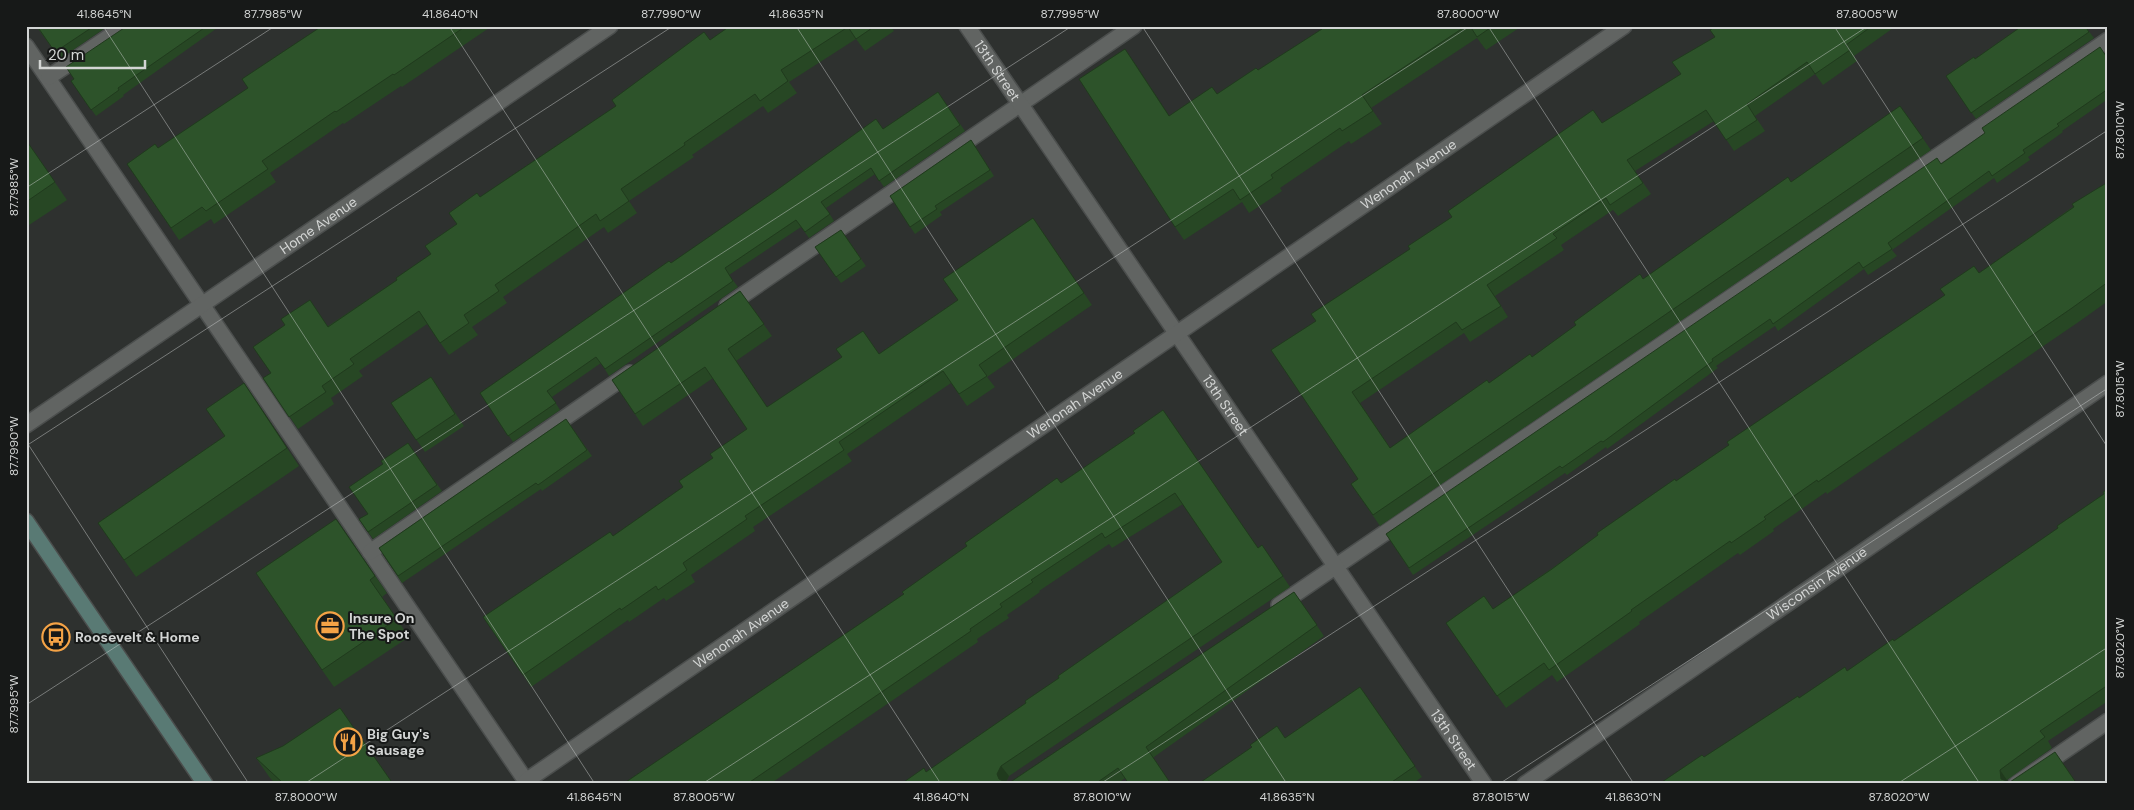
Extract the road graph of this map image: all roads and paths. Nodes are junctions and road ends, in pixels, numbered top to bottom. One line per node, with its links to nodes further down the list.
1 (125, 26): 8 (street)
2 (610, 26): 10 (street, Home Avenue)
3 (967, 26): 9 (street, 13th Street)
4 (1134, 26): 9 (street)
5 (1624, 26): 12 (street, Wenonah Avenue)
6 (2108, 40): 18 (street)
7 (26, 46): 8 (street)
8 (49, 77): 10 (street)
9 (1020, 105): 11 (street); 12 (street, 13th Street)
10 (201, 305): 15 (street, Home Avenue); 17 (street)
11 (715, 314)
12 (1176, 334): 18 (street, 13th Street); 21 (street, Wenonah Avenue)
13 (641, 365): 17 (street)
14 (2108, 383): 24 (street, Wisconsin Avenue)
15 (26, 425)
16 (26, 521): 22 (main road)
17 (370, 552): 21 (street)
18 (1335, 568): 19 (street); 23 (street, 13th Street)
19 (1269, 612)
20 (2108, 721): 25 (street)
21 (527, 782)
22 (205, 784)
23 (1484, 784)
24 (1525, 784)
25 (2016, 784)

